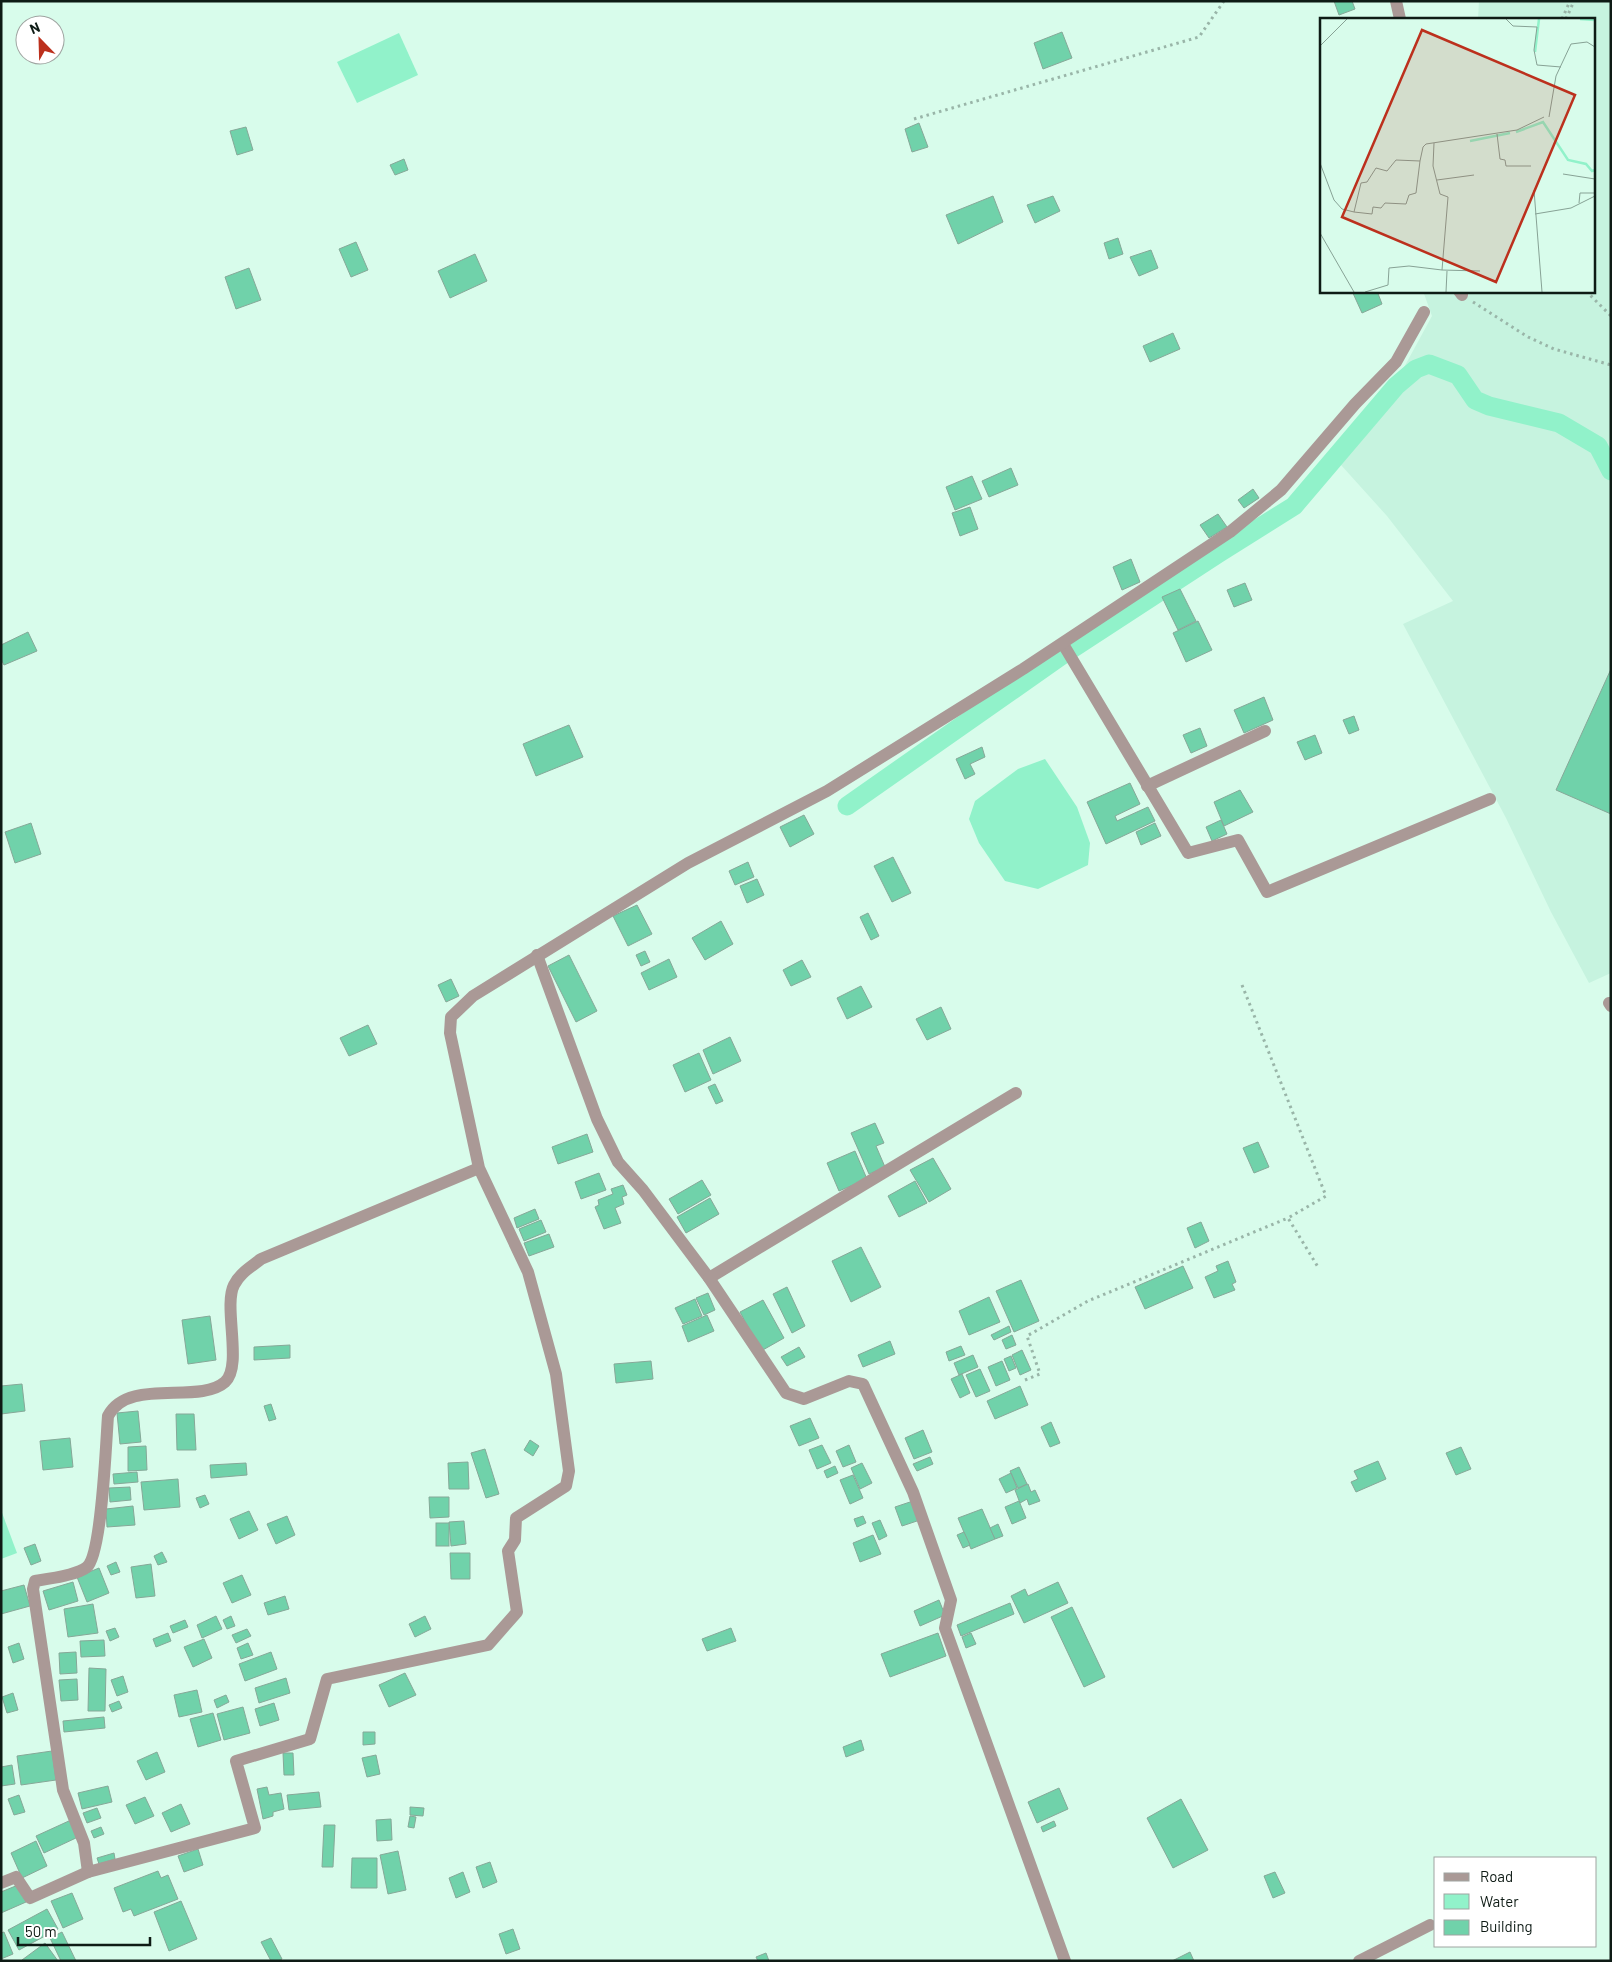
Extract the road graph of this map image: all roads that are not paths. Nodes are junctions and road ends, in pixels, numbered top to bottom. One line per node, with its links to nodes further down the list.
1 (1396, 1): 2 (street)
2 (1400, 18)
3 (1424, 312): 8 (street)
4 (1063, 644): 6 (street)
5 (1265, 731): 6 (street)
6 (1147, 786): 7 (street)
7 (1490, 799)
8 (537, 955): 10 (street); 11 (street)
9 (1016, 1093): 11 (street)
10 (479, 1168): 12 (street); 12 (street)
11 (709, 1278): 15 (street)
12 (88, 1872): 13 (street)
13 (1, 1883)
14 (1430, 1925): 16 (street)
15 (1065, 1961)
16 (1359, 1961)

